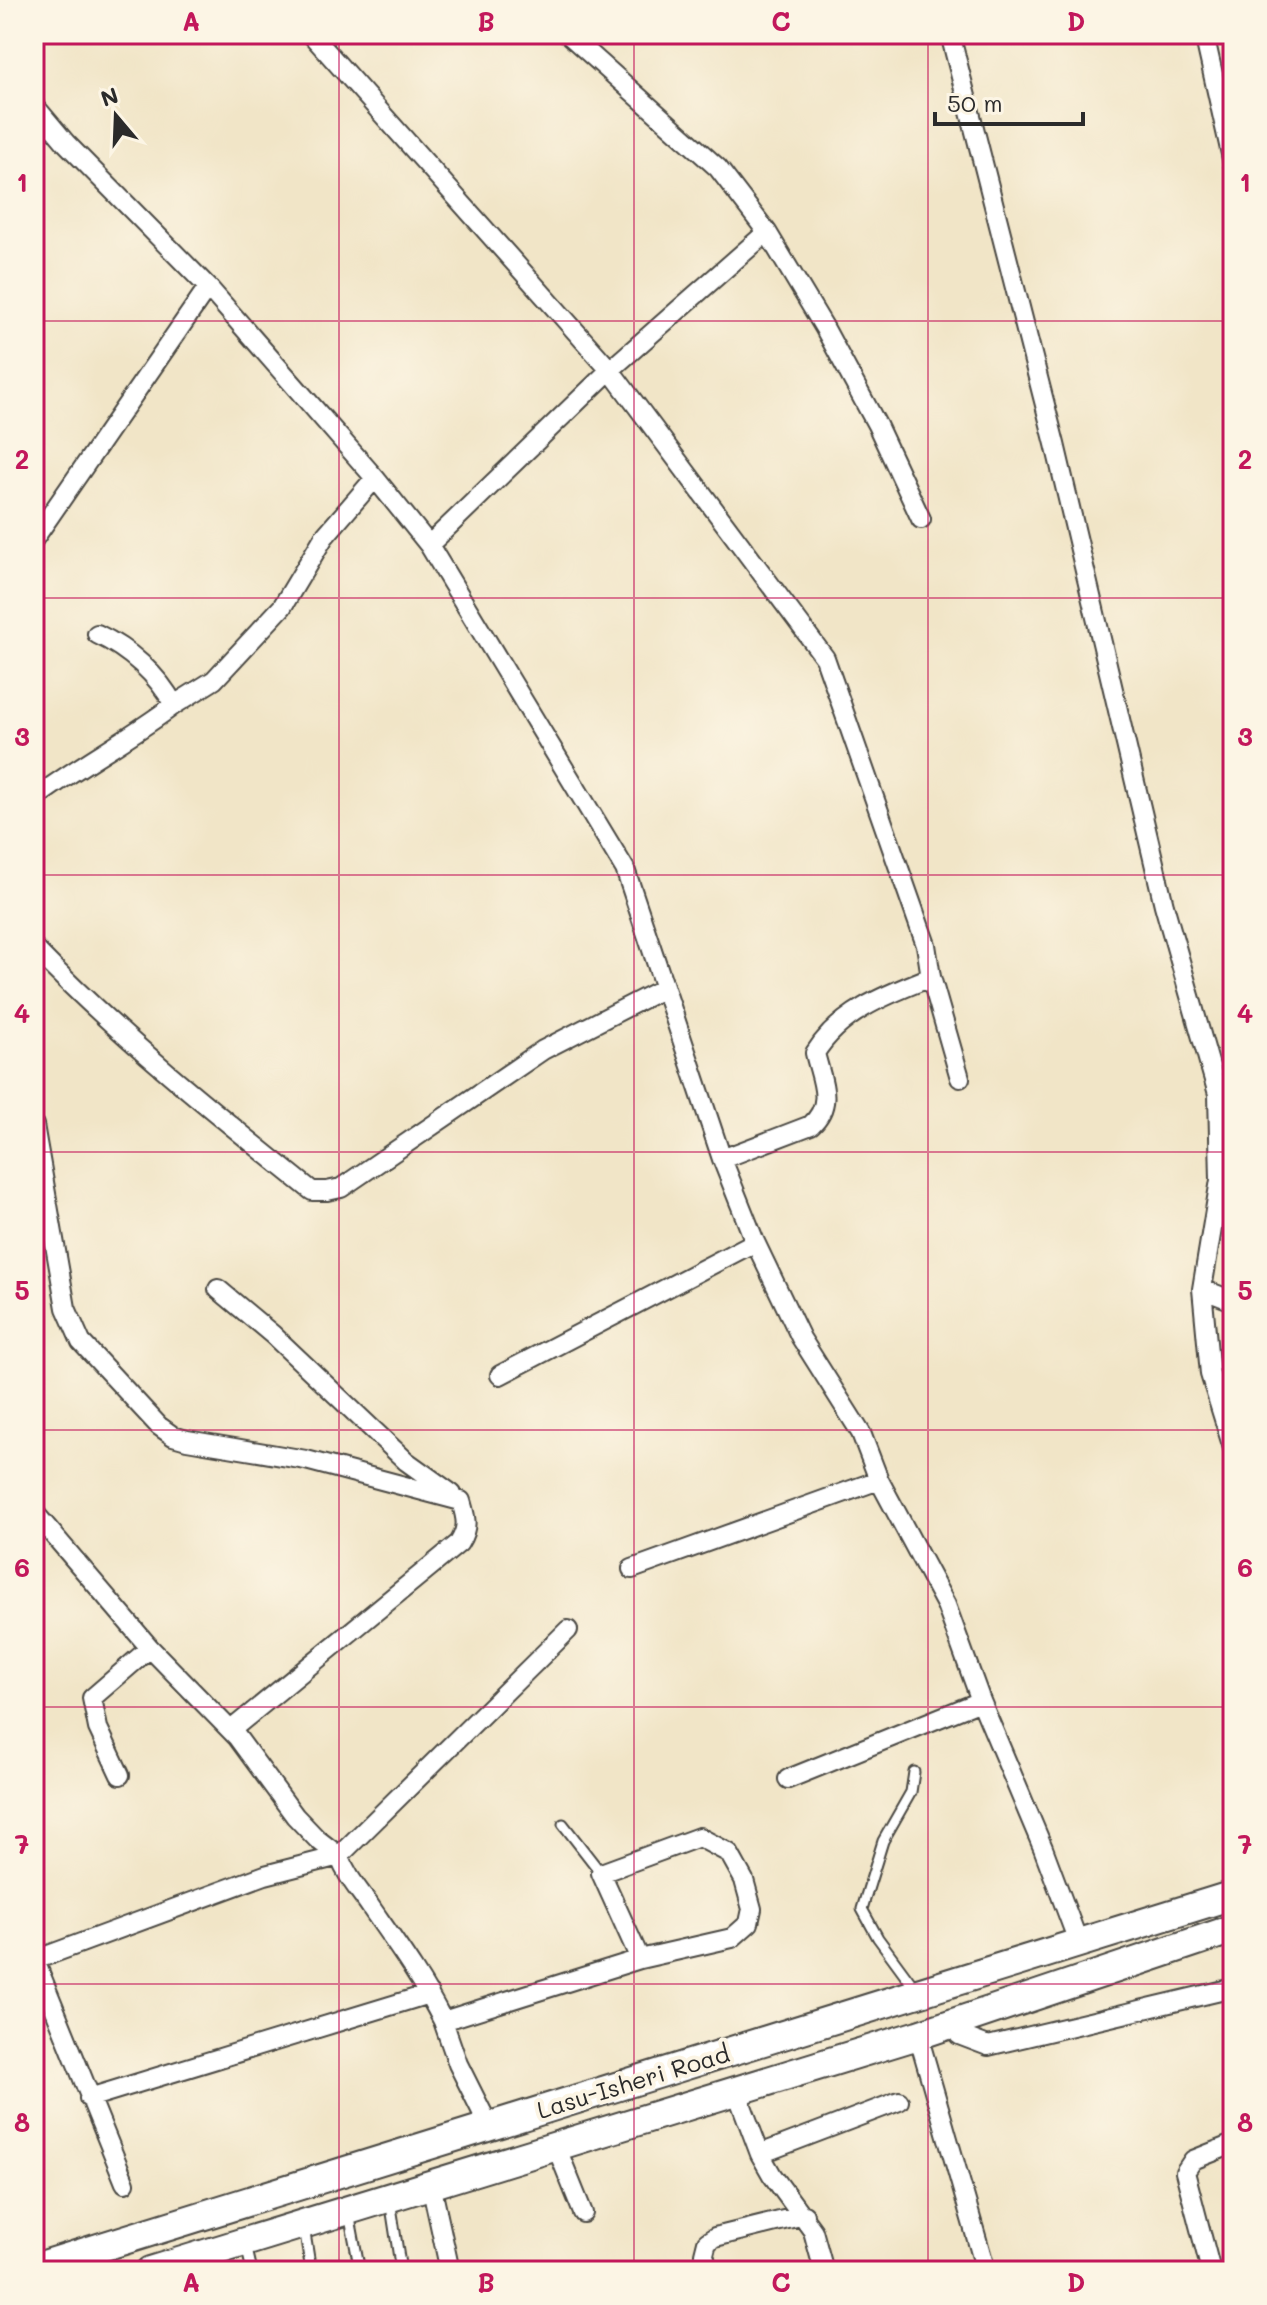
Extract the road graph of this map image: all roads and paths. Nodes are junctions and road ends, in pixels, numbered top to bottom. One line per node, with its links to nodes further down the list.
1 (311, 34): 9 (street)
2 (568, 34): 7 (street)
3 (950, 34): 21 (street)
4 (1204, 34): 6 (street)
5 (34, 105): 8 (street)
6 (1233, 163)
7 (767, 232): 9 (street); 11 (street)
8 (208, 287): 10 (street); 12 (street)
9 (610, 370): 13 (street); 18 (street)
10 (375, 478): 13 (street); 15 (street)
11 (921, 519)
12 (34, 539)
13 (429, 545): 19 (street)
14 (97, 634): 15 (street)
15 (174, 705): 16 (street)
16 (34, 799)
17 (34, 948): 19 (street)
18 (931, 977): 20 (street); 23 (street)
19 (664, 988): 23 (street)
20 (960, 1078)
21 (1225, 1098): 26 (street)
22 (34, 1125): 31 (street)
23 (722, 1159): 24 (street)
24 (755, 1242): 28 (street); 30 (street)
25 (218, 1289): 31 (street)
26 (1202, 1289): 27 (street); 29 (street)
27 (1233, 1301)
28 (500, 1375)
29 (1233, 1448)
30 (879, 1480): 33 (street); 36 (street)
31 (461, 1501): 37 (street)
32 (34, 1512): 35 (street)
33 (632, 1569)
34 (568, 1630): 42 (street)
35 (150, 1648): 37 (street); 39 (street)
36 (981, 1701): 40 (street); 46 (street)
37 (231, 1730): 42 (street)
38 (914, 1772): 50 (lane)
39 (120, 1775)
40 (788, 1779)
41 (563, 1824): 43 (lane)
42 (339, 1856): 47 (street); 51 (street)
43 (601, 1873): 48 (street); 48 (street)
44 (1233, 1895): 46 (main road, Lasu-Isheri Road)
45 (1233, 1929): 53 (main road, Lasu-Isheri Road)
46 (1079, 1944): 50 (main road, Lasu-Isheri Road)
47 (35, 1959): 56 (street)
48 (640, 1959): 52 (street)
49 (1233, 1988): 53 (street)
50 (919, 1993): 58 (main road, Lasu-Isheri Road)
51 (429, 1994): 52 (street); 56 (street)
52 (443, 2021): 58 (street)
53 (954, 2022): 54 (main road, Lasu-Isheri Road)
54 (918, 2035): 55 (main road, Lasu-Isheri Road); 79 (street)
55 (736, 2090): 60 (main road, Lasu-Isheri Road); 61 (street)
56 (89, 2098): 62 (street)
57 (899, 2101): 61 (street)
58 (489, 2126): 70 (main road, Lasu-Isheri Road)
59 (1233, 2144): 80 (street)
60 (556, 2146): 63 (main road, Lasu-Isheri Road); 66 (street)
61 (760, 2154): 67 (street)
62 (125, 2183)
63 (431, 2184): 64 (main road, Lasu-Isheri Road); 76 (street)
64 (390, 2196): 65 (main road, Lasu-Isheri Road); 75 (lane)
65 (349, 2209): 68 (main road, Lasu-Isheri Road); 74 (lane)
66 (583, 2213)
67 (804, 2215): 77 (street); 78 (street)
68 (303, 2224): 69 (main road, Lasu-Isheri Road); 73 (lane)
69 (245, 2242): 71 (main road, Lasu-Isheri Road); 72 (lane)
70 (34, 2268)
71 (150, 2271)
72 (252, 2271)
73 (311, 2271)
74 (360, 2271)
75 (401, 2271)
76 (450, 2271)
77 (708, 2271)
78 (824, 2271)
79 (986, 2271)
80 (1211, 2271)

